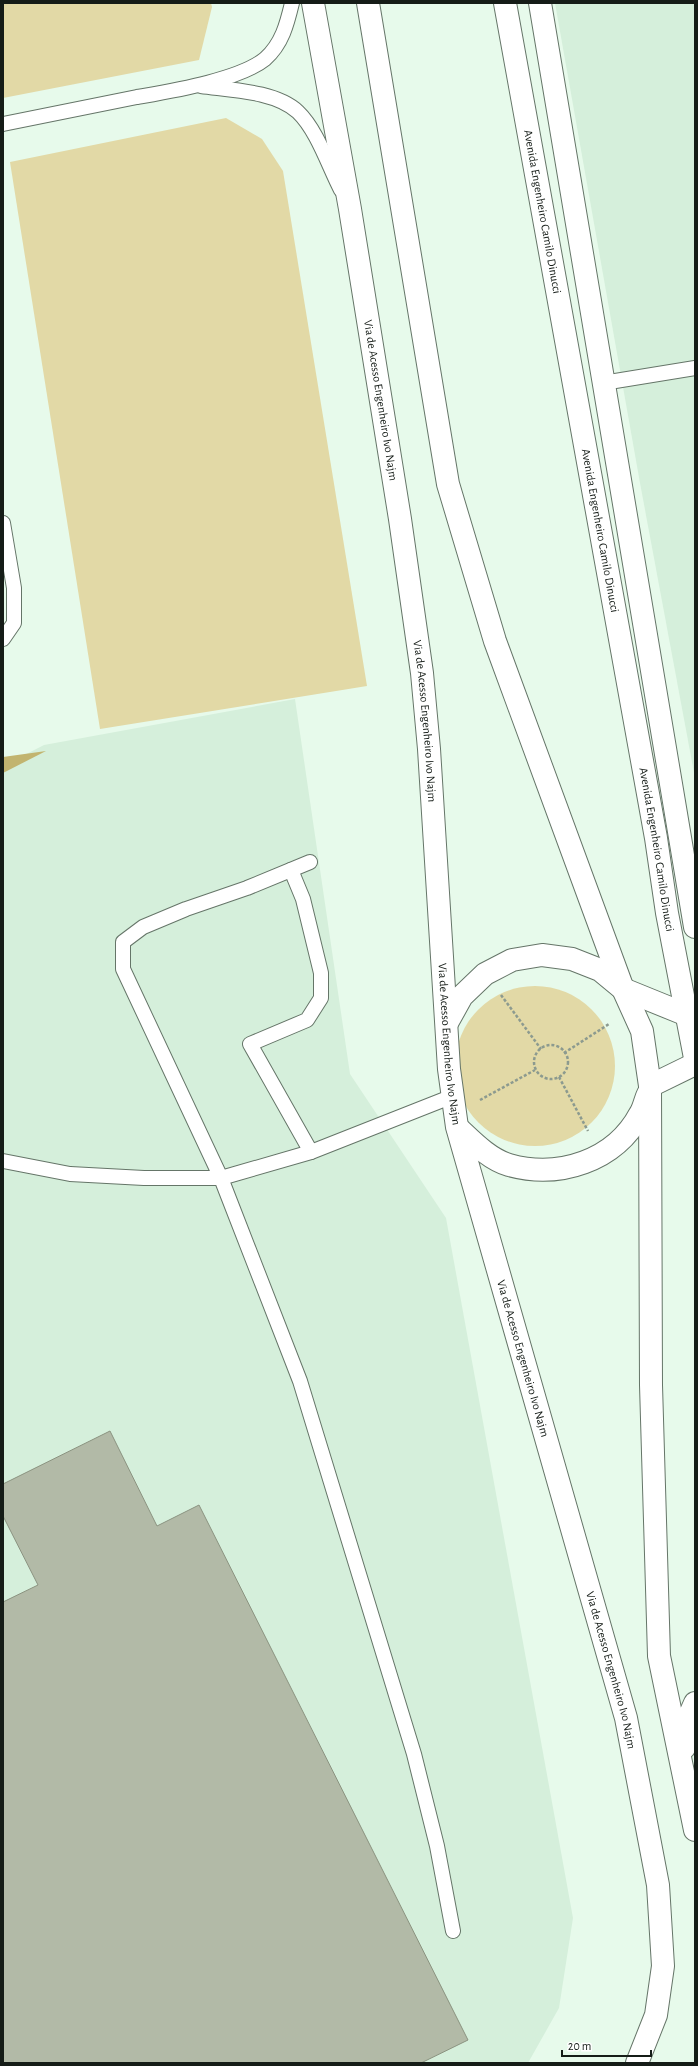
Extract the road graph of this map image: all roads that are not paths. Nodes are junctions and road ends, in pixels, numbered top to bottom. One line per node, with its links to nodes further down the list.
1 (292, 3): 6 (lane)
2 (313, 3): 8 (main road, Via de Acesso Engenheiro Ivo Najm)
3 (368, 3): 16 (main road)
4 (505, 3): 17 (main road, Avenida Engenheiro Camilo Dinucci)
5 (540, 3): 10 (main road, Avenida Engenheiro Camilo Dinucci)
6 (195, 85): 7 (lane); 8 (lane)
7 (3, 124)
8 (350, 209): 18 (main road, Via de Acesso Engenheiro Ivo Najm)
9 (695, 368): 10 (lane)
10 (603, 383): 15 (main road, Avenida Engenheiro Camilo Dinucci)
11 (3, 523): 12 (lane)
12 (3, 639)
13 (310, 862): 14 (lane)
14 (291, 870): 23 (lane); 25 (lane)
15 (695, 927)
16 (623, 989): 17 (main road); 18 (main road); 21 (main road)
17 (691, 1015): 19 (main road, Avenida Engenheiro Camilo Dinucci)
18 (447, 1023): 22 (main road, Via de Acesso Engenheiro Ivo Najm)
19 (695, 1058)
20 (695, 1064): 21 (main road)
21 (650, 1086): 22 (main road); 27 (main road)
22 (455, 1112): 23 (lane); 30 (main road, Via de Acesso Engenheiro Ivo Najm)
23 (311, 1152): 25 (lane)
24 (3, 1161): 25 (lane)
25 (221, 1178): 29 (lane)
26 (695, 1703): 27 (main road)
27 (683, 1764): 28 (main road)
28 (695, 1830)
29 (453, 1931)
30 (636, 2063)

